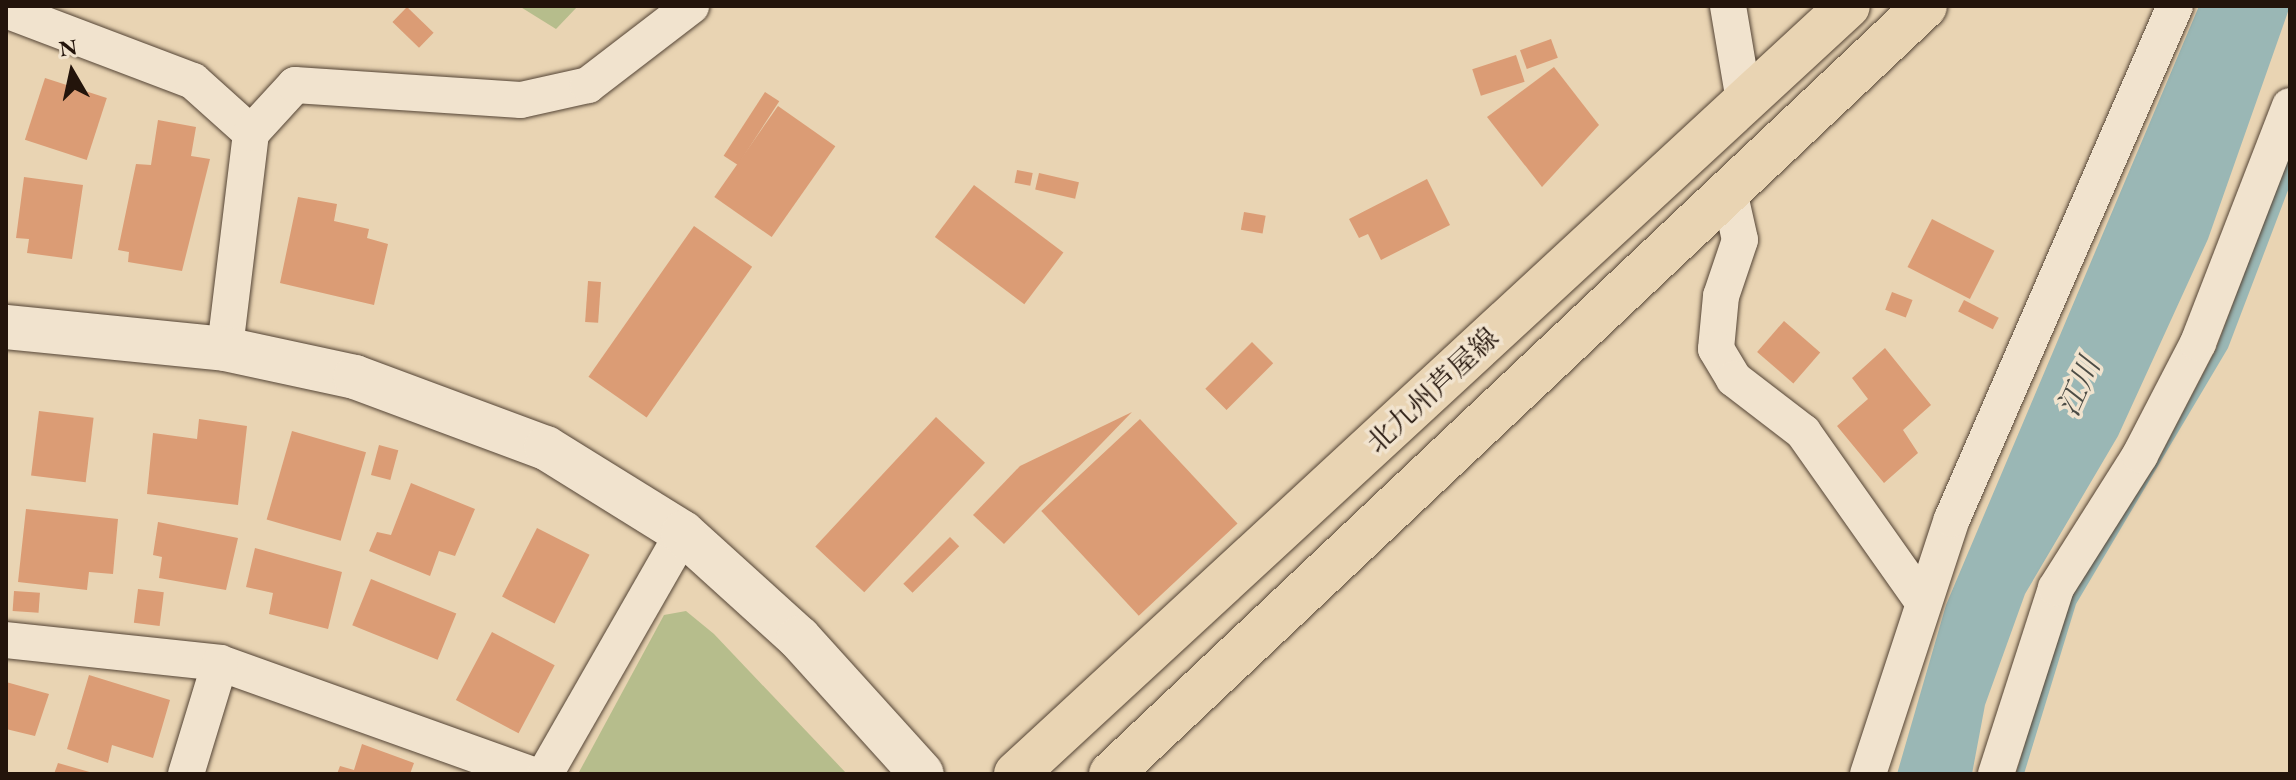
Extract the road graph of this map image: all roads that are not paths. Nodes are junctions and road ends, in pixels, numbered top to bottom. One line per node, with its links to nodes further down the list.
1 (691, 6): 9 (street)
2 (1728, 6): 7 (street)
3 (1848, 6): 7 (main road, 北九州芦屋線)
4 (1925, 6): 10 (main road, 北九州芦屋線)
5 (2175, 6): 14 (street)
6 (6, 10): 9 (street)
7 (1744, 101): 21 (main road, 北九州芦屋線)
8 (2290, 106): 24 (street)
9 (251, 133): 12 (street)
10 (1729, 191): 14 (street); 22 (main road, 北九州芦屋線)
11 (6, 327): 12 (street)
12 (225, 349): 13 (street)
13 (683, 533): 19 (street); 20 (street)
14 (1923, 602): 23 (street)
15 (6, 640): 16 (street)
16 (220, 663): 17 (street); 18 (street)
17 (186, 774)
18 (530, 774)
19 (545, 774)
20 (922, 774)
21 (1016, 774)
22 (1111, 774)
23 (1868, 774)
24 (1996, 774)

